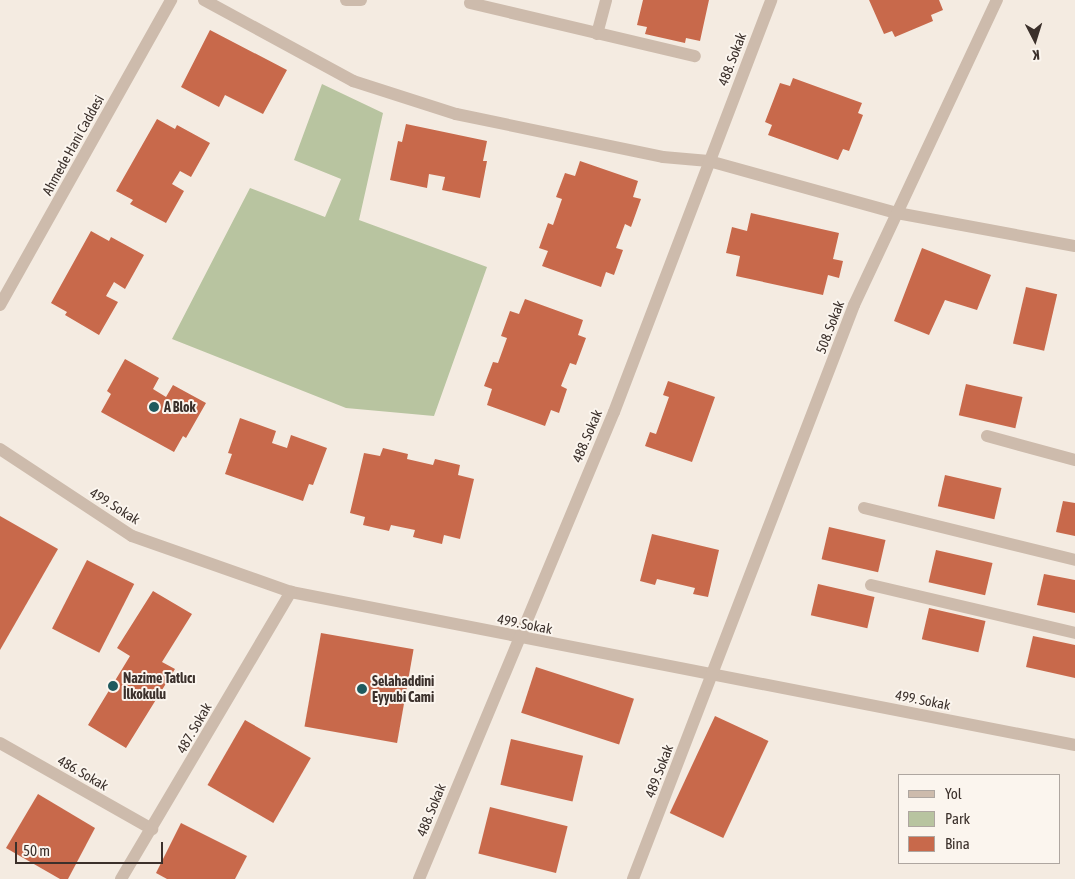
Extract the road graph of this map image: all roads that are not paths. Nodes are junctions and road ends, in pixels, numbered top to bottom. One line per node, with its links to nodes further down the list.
1 (171, 0): 14 (street, Ahmede Hani Caddesi)
2 (204, 0): 11 (street)
3 (346, 0): 4 (street)
4 (361, 0)
5 (606, 0): 9 (street)
6 (771, 0): 11 (street, 488. Sokak)
7 (996, 0): 12 (street, 508. Sokak)
8 (470, 3): 9 (street)
9 (597, 34): 10 (street)
10 (695, 56)
11 (709, 161): 12 (street); 23 (street, 488. Sokak)
12 (897, 213): 13 (street); 24 (street, 508. Sokak)
13 (1075, 246)
14 (0, 305)
15 (987, 436): 17 (street)
16 (0, 449): 21 (street, 499. Sokak)
17 (1075, 460)
18 (864, 508): 19 (street)
19 (1075, 560)
20 (871, 585): 22 (street)
21 (291, 592): 23 (street, 499. Sokak); 27 (street, 487. Sokak)
22 (1075, 633)
23 (518, 638): 24 (street, 499. Sokak); 29 (street, 488. Sokak)
24 (712, 673): 26 (street, 499. Sokak); 30 (street, 489. Sokak)
25 (0, 743): 27 (street, 486. Sokak)
26 (1075, 745)
27 (152, 829): 28 (street, 487. Sokak)
28 (121, 879)
29 (419, 879)
30 (634, 879)

